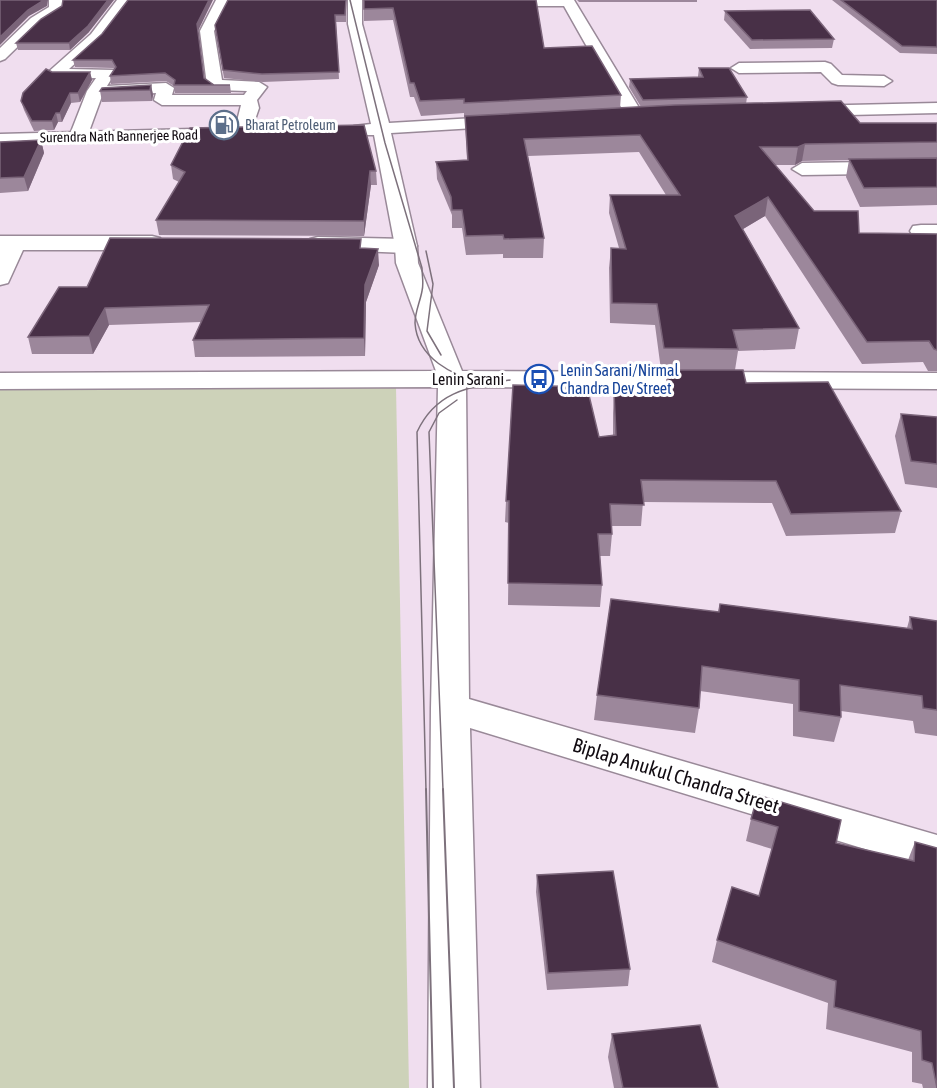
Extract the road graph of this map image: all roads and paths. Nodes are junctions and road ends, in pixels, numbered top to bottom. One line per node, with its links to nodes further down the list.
1 (56, 0): 7 (street)
2 (124, 0): 10 (street)
3 (223, 0): 11 (street)
4 (359, 1): 18 (street)
5 (475, 1): 6 (street)
6 (568, 1): 15 (street)
7 (0, 56)
8 (739, 69): 9 (street)
9 (884, 81)
10 (95, 91): 11 (street); 22 (street)
11 (249, 100): 21 (street)
12 (937, 108): 13 (street)
13 (786, 111)
14 (653, 115): 15 (street)
15 (635, 116): 16 (street)
16 (611, 117)
17 (528, 120): 18 (street)
18 (381, 129): 19 (street); 29 (street)
19 (342, 130)
20 (265, 132): 21 (street, Surendra Nath Bannerjee Road)
21 (243, 133): 22 (street, Surendra Nath Bannerjee Road)
22 (78, 137): 23 (street, Surendra Nath Bannerjee Road)
23 (0, 139)
24 (937, 166): 25 (street)
25 (802, 169)
26 (7, 243): 27 (street); 30 (street)
27 (177, 243)
28 (292, 244): 29 (street)
29 (406, 246): 31 (street)
30 (0, 278)
31 (452, 379): 32 (street, Lenin Sarani); 33 (street, Lenin Sarani); 34 (street)
32 (0, 381)
33 (937, 381)
34 (450, 708): 35 (street, Biplap Anukul Chandra Street); 36 (street)
35 (937, 853)
36 (454, 1088)

